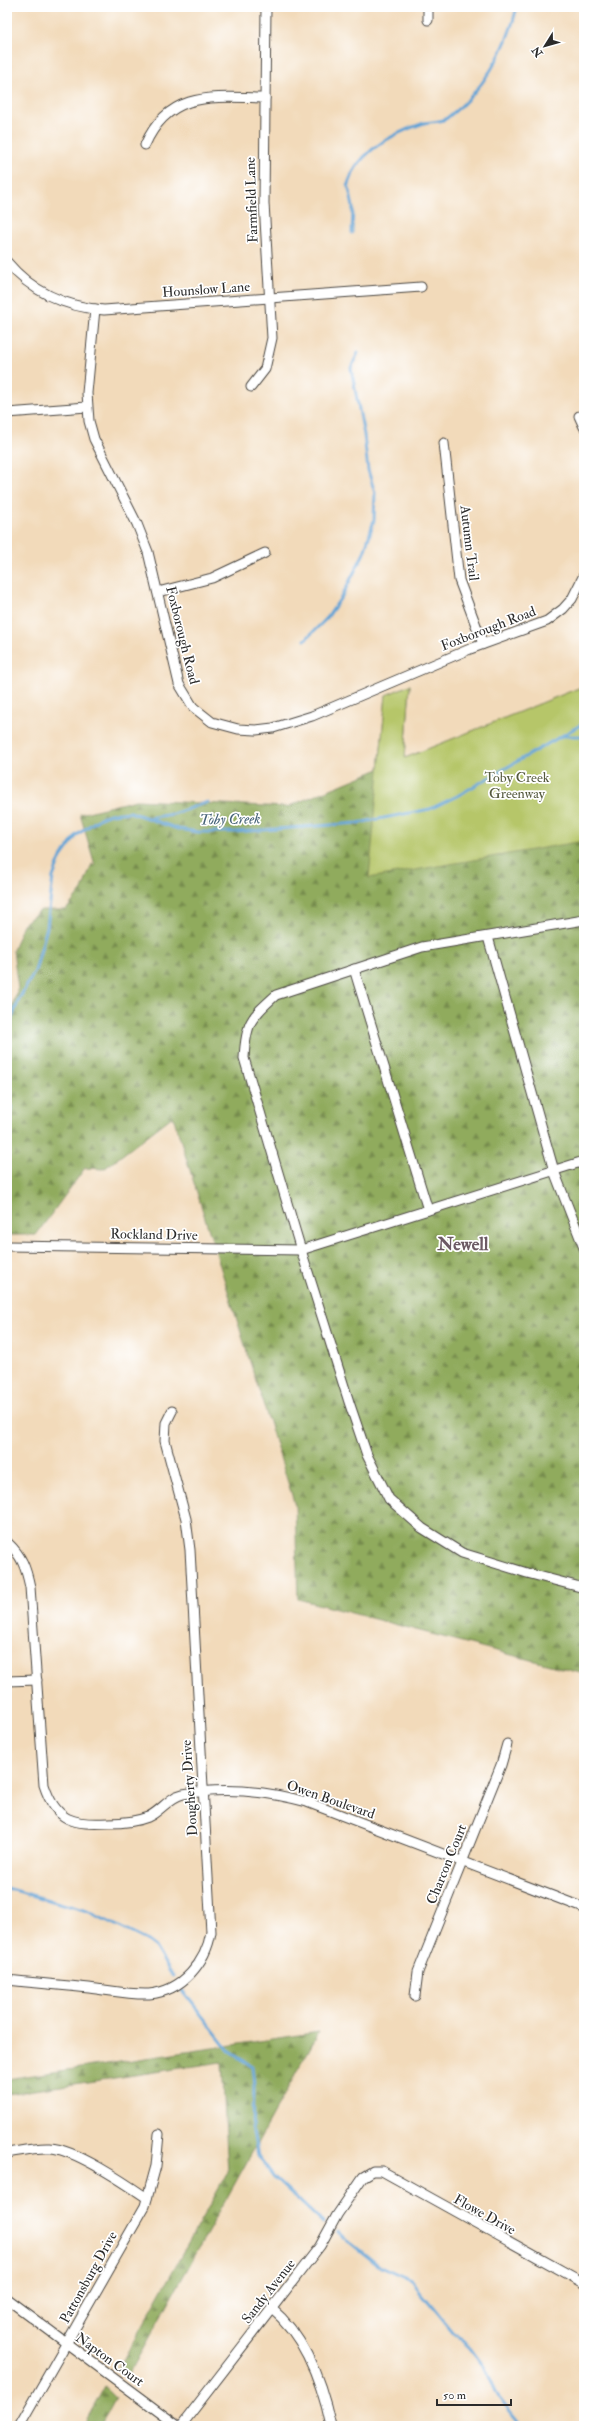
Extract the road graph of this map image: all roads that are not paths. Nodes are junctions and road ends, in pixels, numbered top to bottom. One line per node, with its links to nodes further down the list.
1 (266, 7): 4 (street, Farmfield Lane)
2 (428, 7): 3 (street)
3 (428, 20)
4 (265, 98): 5 (street); 8 (street, Farmfield Lane)
5 (145, 145)
6 (7, 262): 9 (street, Hounslow Lane)
7 (421, 287): 8 (street, Hounslow Lane)
8 (270, 299): 9 (street, Hounslow Lane); 10 (street, Farmfield Lane)
9 (95, 309): 11 (street, Foxborough Road)
10 (251, 387)
11 (87, 407): 12 (street); 18 (street, Foxborough Road)
12 (7, 413)
13 (579, 416): 14 (street)
14 (584, 427)
15 (444, 443): 19 (street, Autumn Trail)
16 (265, 553): 18 (street)
17 (584, 575): 19 (street, Foxborough Road)
18 (158, 592): 19 (street, Foxborough Road)
19 (483, 644)
20 (584, 920): 21 (street)
21 (488, 937): 22 (street); 24 (street)
22 (354, 969): 25 (street); 28 (street)
23 (584, 1161): 24 (street, Rockland Drive)
24 (554, 1170): 25 (street, Rockland Drive); 27 (street)
25 (428, 1210): 28 (street, Rockland Drive)
26 (7, 1246): 28 (street, Rockland Drive)
27 (584, 1248)
28 (301, 1250): 31 (street)
29 (172, 1411): 35 (street, Dougherty Drive)
30 (8, 1543): 32 (street, Owen Boulevard)
31 (584, 1588)
32 (37, 1680): 33 (street); 35 (street, Owen Boulevard)
33 (7, 1682)
34 (507, 1744): 36 (street, Charcon Court)
35 (204, 1793): 36 (street, Owen Boulevard); 38 (street, Dougherty Drive)
36 (461, 1862): 37 (street, Owen Boulevard); 39 (street, Charcon Court)
37 (584, 1908)
38 (7, 1980)
39 (415, 1996)
40 (159, 2134): 43 (street, Pattonsburg Drive)
41 (7, 2153): 43 (street)
42 (373, 2171): 44 (street, Flowe Drive); 46 (street, Sandy Avenue)
43 (147, 2198): 47 (street, Pattonsburg Drive)
44 (584, 2284)
45 (7, 2300): 47 (street, Napton Court)
46 (272, 2309): 50 (street, Sandy Avenue); 51 (street)
47 (66, 2345): 48 (street, Pattonsburg Drive); 49 (street, Napton Court)
48 (19, 2426)
49 (178, 2426)
50 (181, 2426)
51 (331, 2426)

